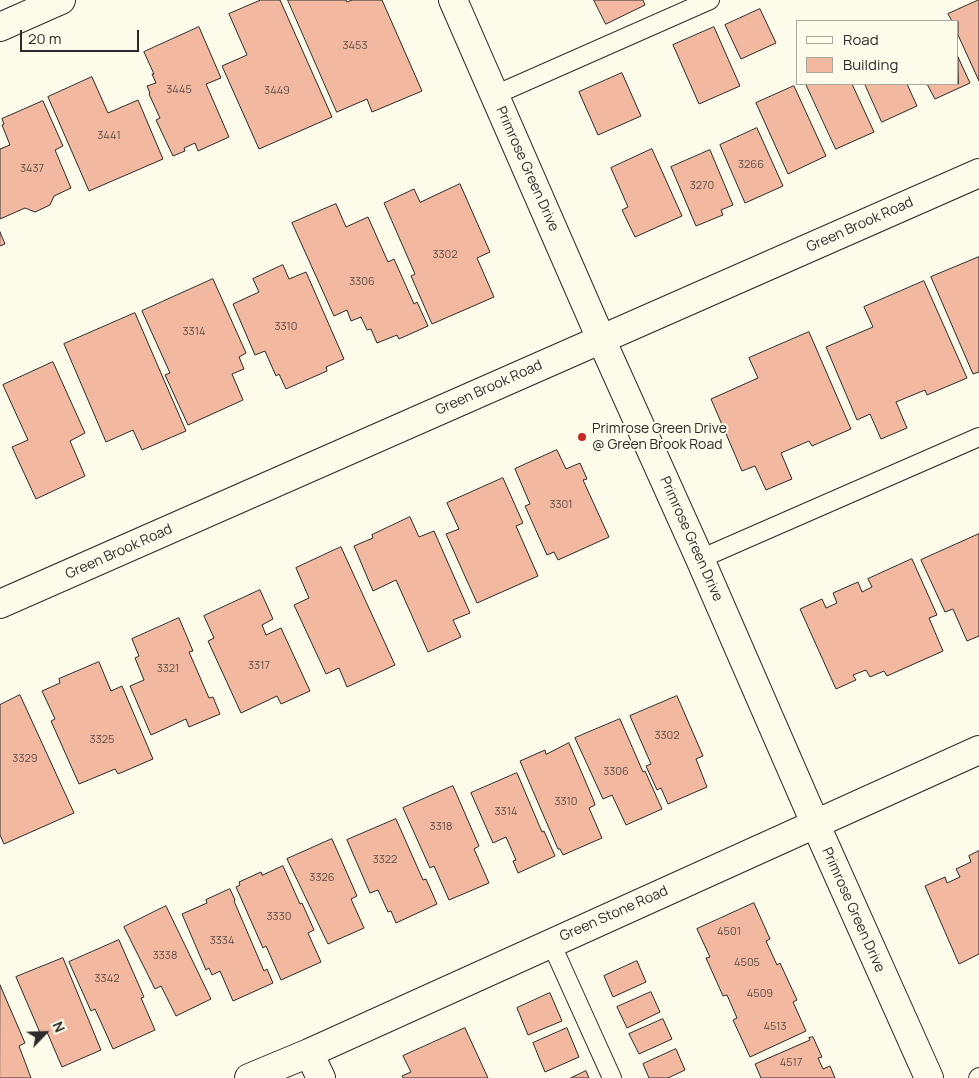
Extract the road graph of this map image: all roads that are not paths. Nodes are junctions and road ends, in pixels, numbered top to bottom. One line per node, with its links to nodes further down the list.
1 (61, 0): 4 (street)
2 (453, 0): 5 (street, Primrose Green Drive)
3 (710, 0): 5 (lane)
4 (0, 27)
5 (495, 95): 7 (street, Primrose Green Drive)
6 (979, 173): 7 (street, Green Brook Road)
7 (601, 339): 9 (street, Primrose Green Drive); 10 (street, Green Brook Road)
8 (979, 436): 9 (lane)
9 (700, 559): 12 (street, Primrose Green Drive)
10 (0, 604)
11 (979, 750): 12 (street, Green Stone Road)
12 (815, 823): 13 (street, Green Stone Road); 18 (street, Primrose Green Drive)
13 (551, 943): 14 (street, Green Stone Road); 17 (lane)
14 (309, 1052): 15 (street, Green Stone Road); 16 (street)
15 (249, 1078)
16 (321, 1078)
17 (612, 1078)
18 (929, 1078)

